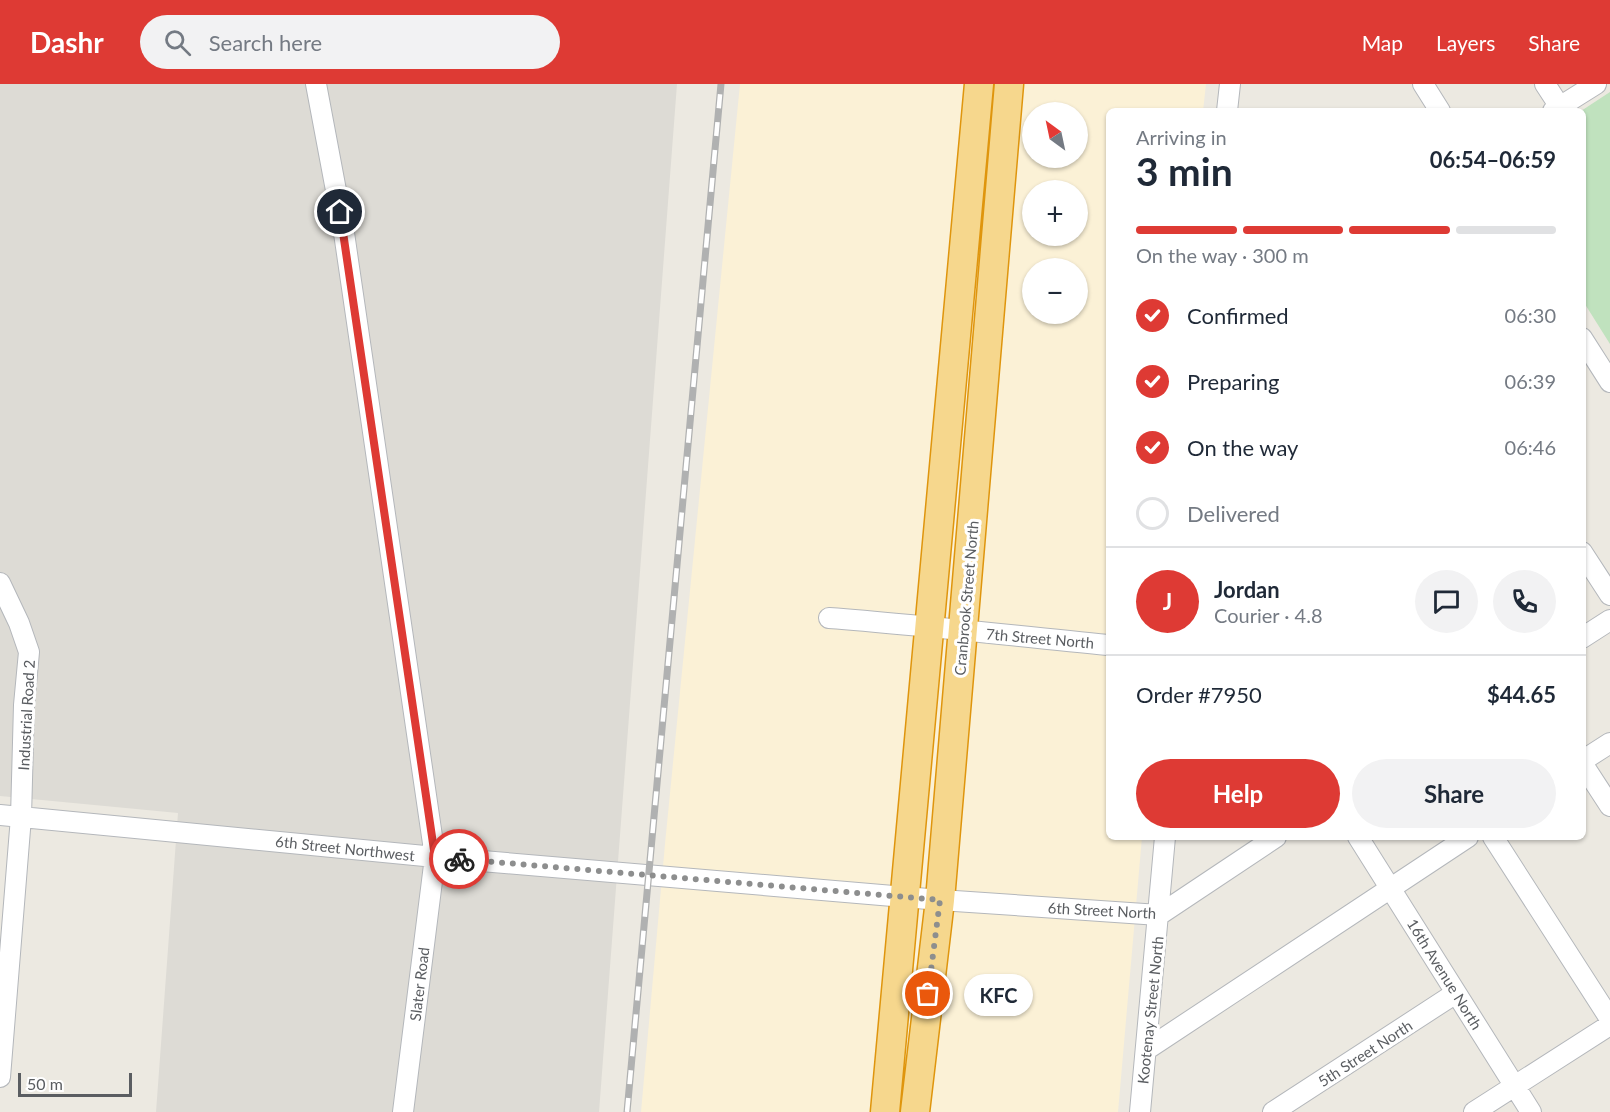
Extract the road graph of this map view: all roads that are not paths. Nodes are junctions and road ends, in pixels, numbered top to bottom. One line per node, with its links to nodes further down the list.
1 (316, 84): 34 (street, Slater Road)
2 (980, 84): 19 (highway)
3 (1010, 84): 20 (highway, Cranbrook Street North)
4 (1230, 84): 8 (street)
5 (1423, 84): 9 (street)
6 (1545, 84): 10 (street)
7 (1596, 84): 11 (street)
8 (1227, 108)
9 (1438, 108)
10 (1557, 108)
11 (1559, 108)
12 (1586, 344): 13 (street)
13 (1610, 382)
14 (1586, 558): 16 (street)
15 (0, 583): 28 (street, Industrial Road 2)
16 (1610, 595)
17 (829, 618): 19 (street, 7th Street North)
18 (1610, 620): 21 (street)
19 (930, 626): 20 (street, 7th Street North); 36 (highway)
20 (963, 631): 22 (street, 7th Street North); 37 (highway, Cranbrook Street North)
21 (1586, 635)
22 (1106, 645)
23 (1610, 743): 24 (street)
24 (1586, 759)
25 (1586, 768): 26 (street)
26 (1610, 806)
27 (0, 815): 28 (street, 6th Street Northwest)
28 (21, 817): 34 (street, 6th Street Northwest); 43 (street, Industrial Road 2)
29 (1165, 840): 38 (street, Kootenay Street North)
30 (1272, 840): 38 (street, 6th Street North)
31 (1360, 840): 35 (street, 16th Avenue North)
32 (1463, 840): 35 (street)
33 (1495, 840): 40 (street)
34 (435, 857): 36 (street, 6th Street Northwest); 45 (street, Slater Road)
35 (1390, 888): 39 (street, 16th Avenue North); 42 (street)
36 (905, 897): 37 (street, 6th Street North); 46 (highway)
37 (940, 900): 38 (street, 6th Street North); 47 (highway, Cranbrook Street North)
38 (1159, 915): 42 (street, Kootenay Street North)
39 (1456, 993): 44 (street, 16th Avenue North); 49 (street, 5th Street North)
40 (1610, 1019)
41 (1610, 1025): 44 (street)
42 (1146, 1050): 48 (street, Kootenay Street North)
43 (0, 1077)
44 (1515, 1086): 50 (street); 51 (street, 16th Avenue North)
45 (403, 1112)
46 (885, 1112)
47 (915, 1112)
48 (1140, 1112)
49 (1273, 1112)
50 (1474, 1112)
51 (1531, 1112)

